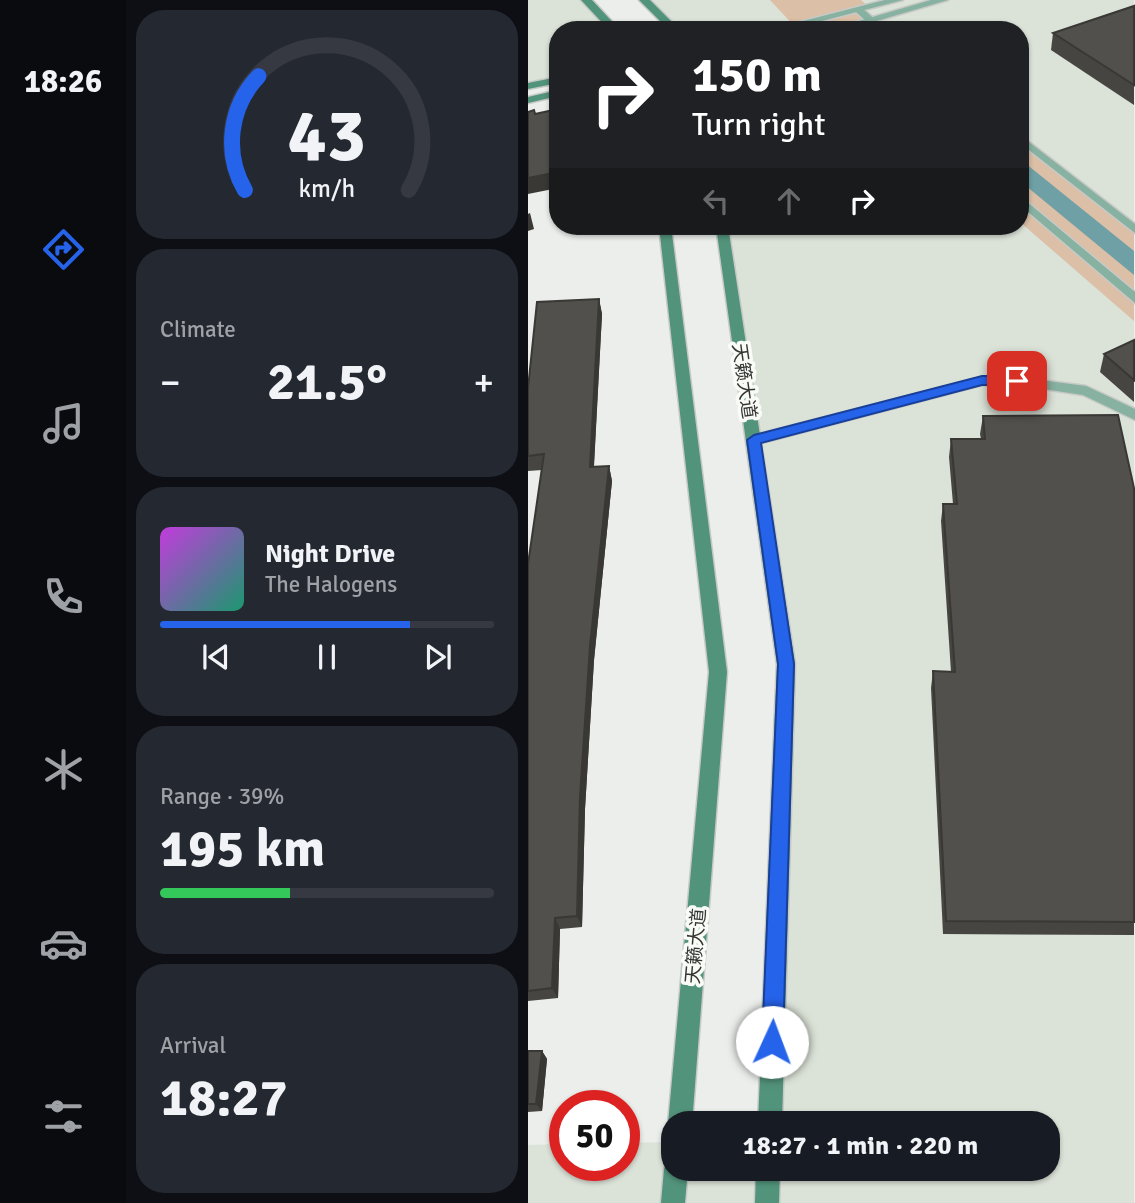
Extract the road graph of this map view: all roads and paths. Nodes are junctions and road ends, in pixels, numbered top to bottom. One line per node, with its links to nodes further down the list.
1 (586, 0): 7 (main road)
2 (644, 0): 8 (main road)
3 (898, 0): 5 (street)
4 (943, 0): 6 (street)
5 (859, 10): 6 (lane); 9 (street)
6 (871, 20): 10 (street)
7 (606, 21)
8 (666, 21)
9 (812, 21)
10 (867, 21)
11 (549, 82): 12 (main road)
12 (528, 86)
13 (549, 95): 14 (main road)
14 (528, 100)
15 (1029, 145): 17 (lane)
16 (1029, 207): 20 (lane)
17 (1135, 230)
18 (666, 235): 23 (main road, 天籁大道)
19 (723, 235): 22 (main road, 天籁大道)
20 (1135, 299)
21 (1135, 415): 22 (lane)
22 (754, 440): 24 (main road, 天籁大道)
23 (681, 1111)
24 (770, 1111)
25 (675, 1181): 27 (main road)
26 (768, 1181): 28 (main road)
27 (673, 1203)
28 (767, 1203)

